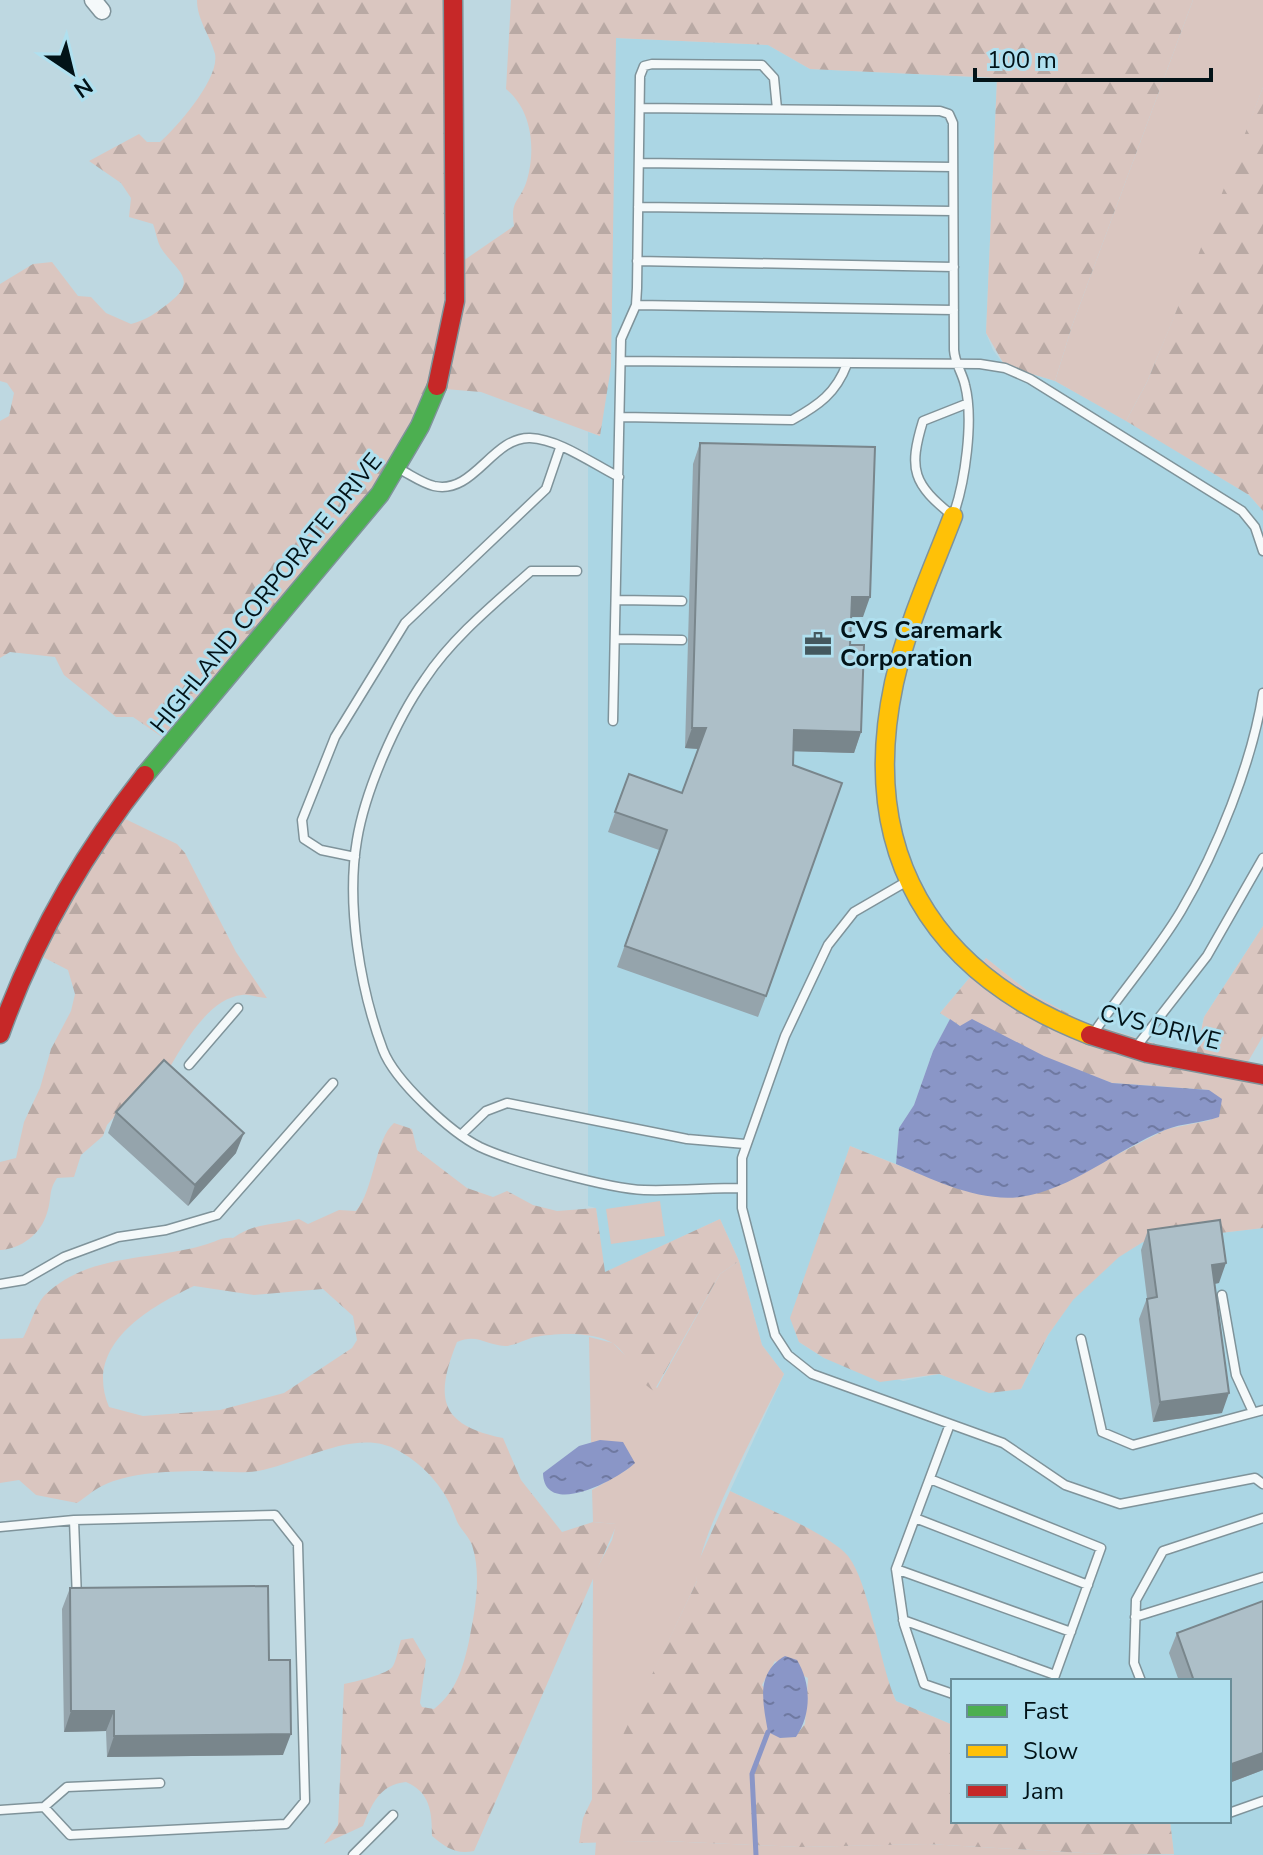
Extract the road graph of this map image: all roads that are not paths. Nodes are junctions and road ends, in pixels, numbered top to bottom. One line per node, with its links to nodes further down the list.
1 (453, 0): 18 (street, HIGHLAND CORPORATE DRIVE)
2 (640, 108): 3 (lane); 3 (lane); 4 (lane)
3 (777, 109): 5 (lane)
4 (639, 163): 5 (lane); 6 (lane)
5 (953, 167): 7 (lane)
6 (638, 207): 7 (lane); 8 (lane)
7 (953, 211): 9 (lane)
8 (637, 261): 9 (lane); 10 (lane)
9 (954, 267): 11 (lane)
10 (636, 305): 11 (lane); 12 (lane)
11 (954, 310): 14 (lane)
12 (621, 361): 13 (lane); 16 (lane)
13 (847, 364): 14 (lane); 16 (lane)
14 (955, 365): 15 (lane); 21 (lane)
15 (966, 404): 20 (lane); 20 (lane)
16 (621, 417): 19 (lane)
17 (560, 448): 18 (lane); 19 (lane); 29 (lane)
18 (400, 469): 33 (street, HIGHLAND CORPORATE DRIVE)
19 (619, 477): 23 (lane)
20 (953, 516): 31 (street, CVS DRIVE)
21 (1263, 551)
22 (577, 571): 29 (lane)
23 (618, 600): 24 (lane); 25 (lane)
24 (682, 601)
25 (617, 639): 26 (lane); 28 (lane)
26 (682, 640)
27 (1263, 693): 34 (lane)
28 (613, 721)
29 (355, 857): 39 (lane)
30 (1263, 858): 35 (lane)
31 (908, 881): 34 (street, CVS DRIVE); 40 (lane)
32 (238, 1008): 36 (lane)
33 (0, 1034)
34 (1092, 1035): 35 (street, CVS DRIVE)
35 (1134, 1049): 37 (street, CVS DRIVE)
36 (189, 1065)
37 (1263, 1075)
38 (333, 1083): 42 (lane)
39 (462, 1134): 40 (lane); 41 (lane)
40 (745, 1144): 41 (lane)
41 (742, 1188): 46 (lane)
42 (0, 1284)
43 (1222, 1295): 45 (lane)
44 (1081, 1339): 45 (lane)
45 (1258, 1411)
46 (950, 1424): 47 (lane); 48 (lane)
47 (930, 1479): 49 (lane); 55 (lane)
48 (1263, 1484)
49 (915, 1518): 53 (lane); 55 (lane)
50 (1263, 1518): 57 (lane)
51 (74, 1520): 52 (lane); 56 (lane); 65 (lane)
52 (0, 1527)
53 (896, 1569): 58 (lane); 59 (lane)
54 (1263, 1577): 57 (lane)
55 (1088, 1585): 59 (lane)
56 (77, 1599)
57 (1135, 1617): 61 (lane)
58 (903, 1620): 60 (lane); 62 (lane)
59 (1071, 1632): 60 (lane)
60 (1054, 1678)
61 (1140, 1679)
62 (951, 1693)
63 (160, 1783): 65 (lane)
64 (1263, 1801): 67 (lane)
65 (44, 1807): 66 (lane)
66 (0, 1810)
67 (1231, 1812)
68 (393, 1815): 69 (lane)
69 (353, 1855)

